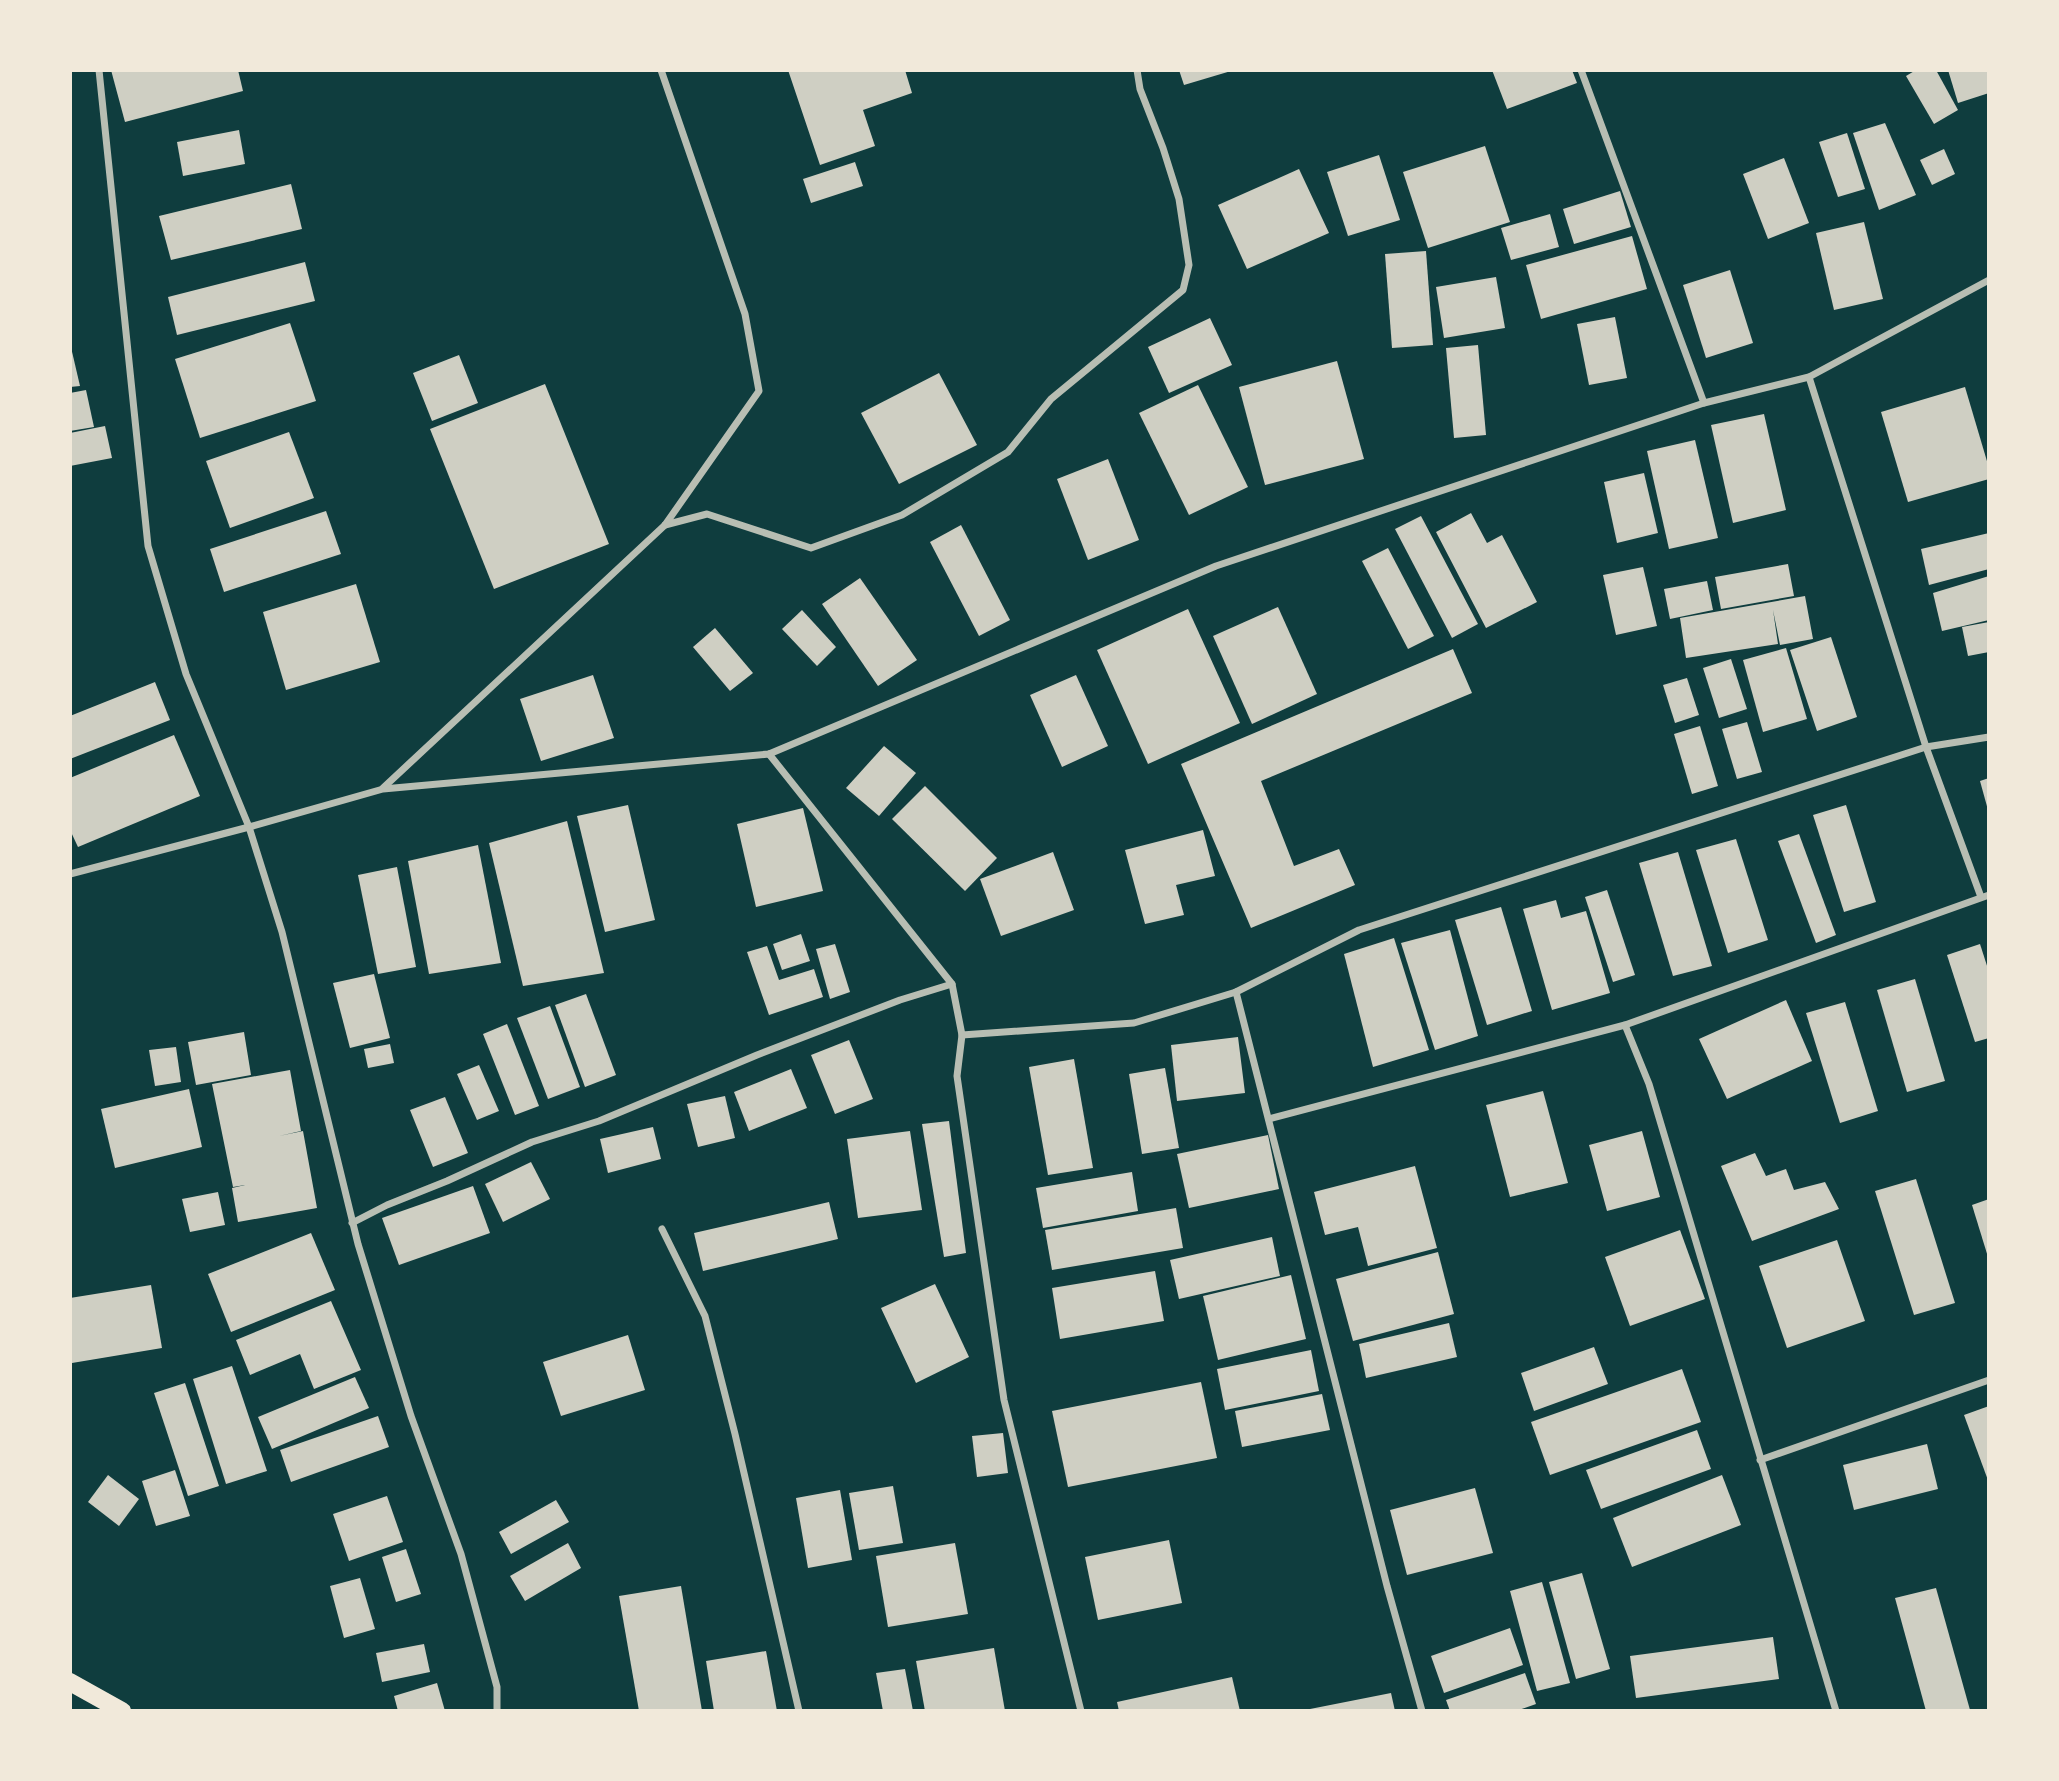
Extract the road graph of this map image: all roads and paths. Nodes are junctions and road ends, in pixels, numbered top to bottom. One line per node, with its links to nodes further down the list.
1 (99, 70): 13 (street)
2 (661, 70): 8 (street)
3 (1136, 70): 8 (street)
4 (1581, 70): 7 (street)
5 (1989, 280): 6 (street)
6 (1809, 377): 7 (street); 10 (street)
7 (1704, 403): 11 (street)
8 (664, 525): 12 (street)
9 (1989, 737): 10 (street)
10 (1926, 747): 15 (street); 17 (street)
11 (769, 754): 12 (street); 16 (street)
12 (383, 789): 13 (street)
13 (249, 827): 14 (street); 21 (street)
14 (70, 874)
15 (1985, 896): 18 (street)
16 (952, 984): 19 (street); 21 (street)
17 (1236, 992): 19 (street); 20 (street)
18 (1625, 1026): 20 (street); 24 (street)
19 (962, 1035): 29 (street)
20 (1269, 1119): 30 (street)
21 (352, 1223): 27 (street)
22 (662, 1229): 28 (street)
23 (1989, 1380): 24 (street)
24 (1760, 1460): 31 (street)
25 (70, 1682): 26 (main road)
26 (122, 1711)
27 (497, 1711)
28 (799, 1711)
29 (1081, 1711)
30 (1422, 1711)
31 (1836, 1711)

